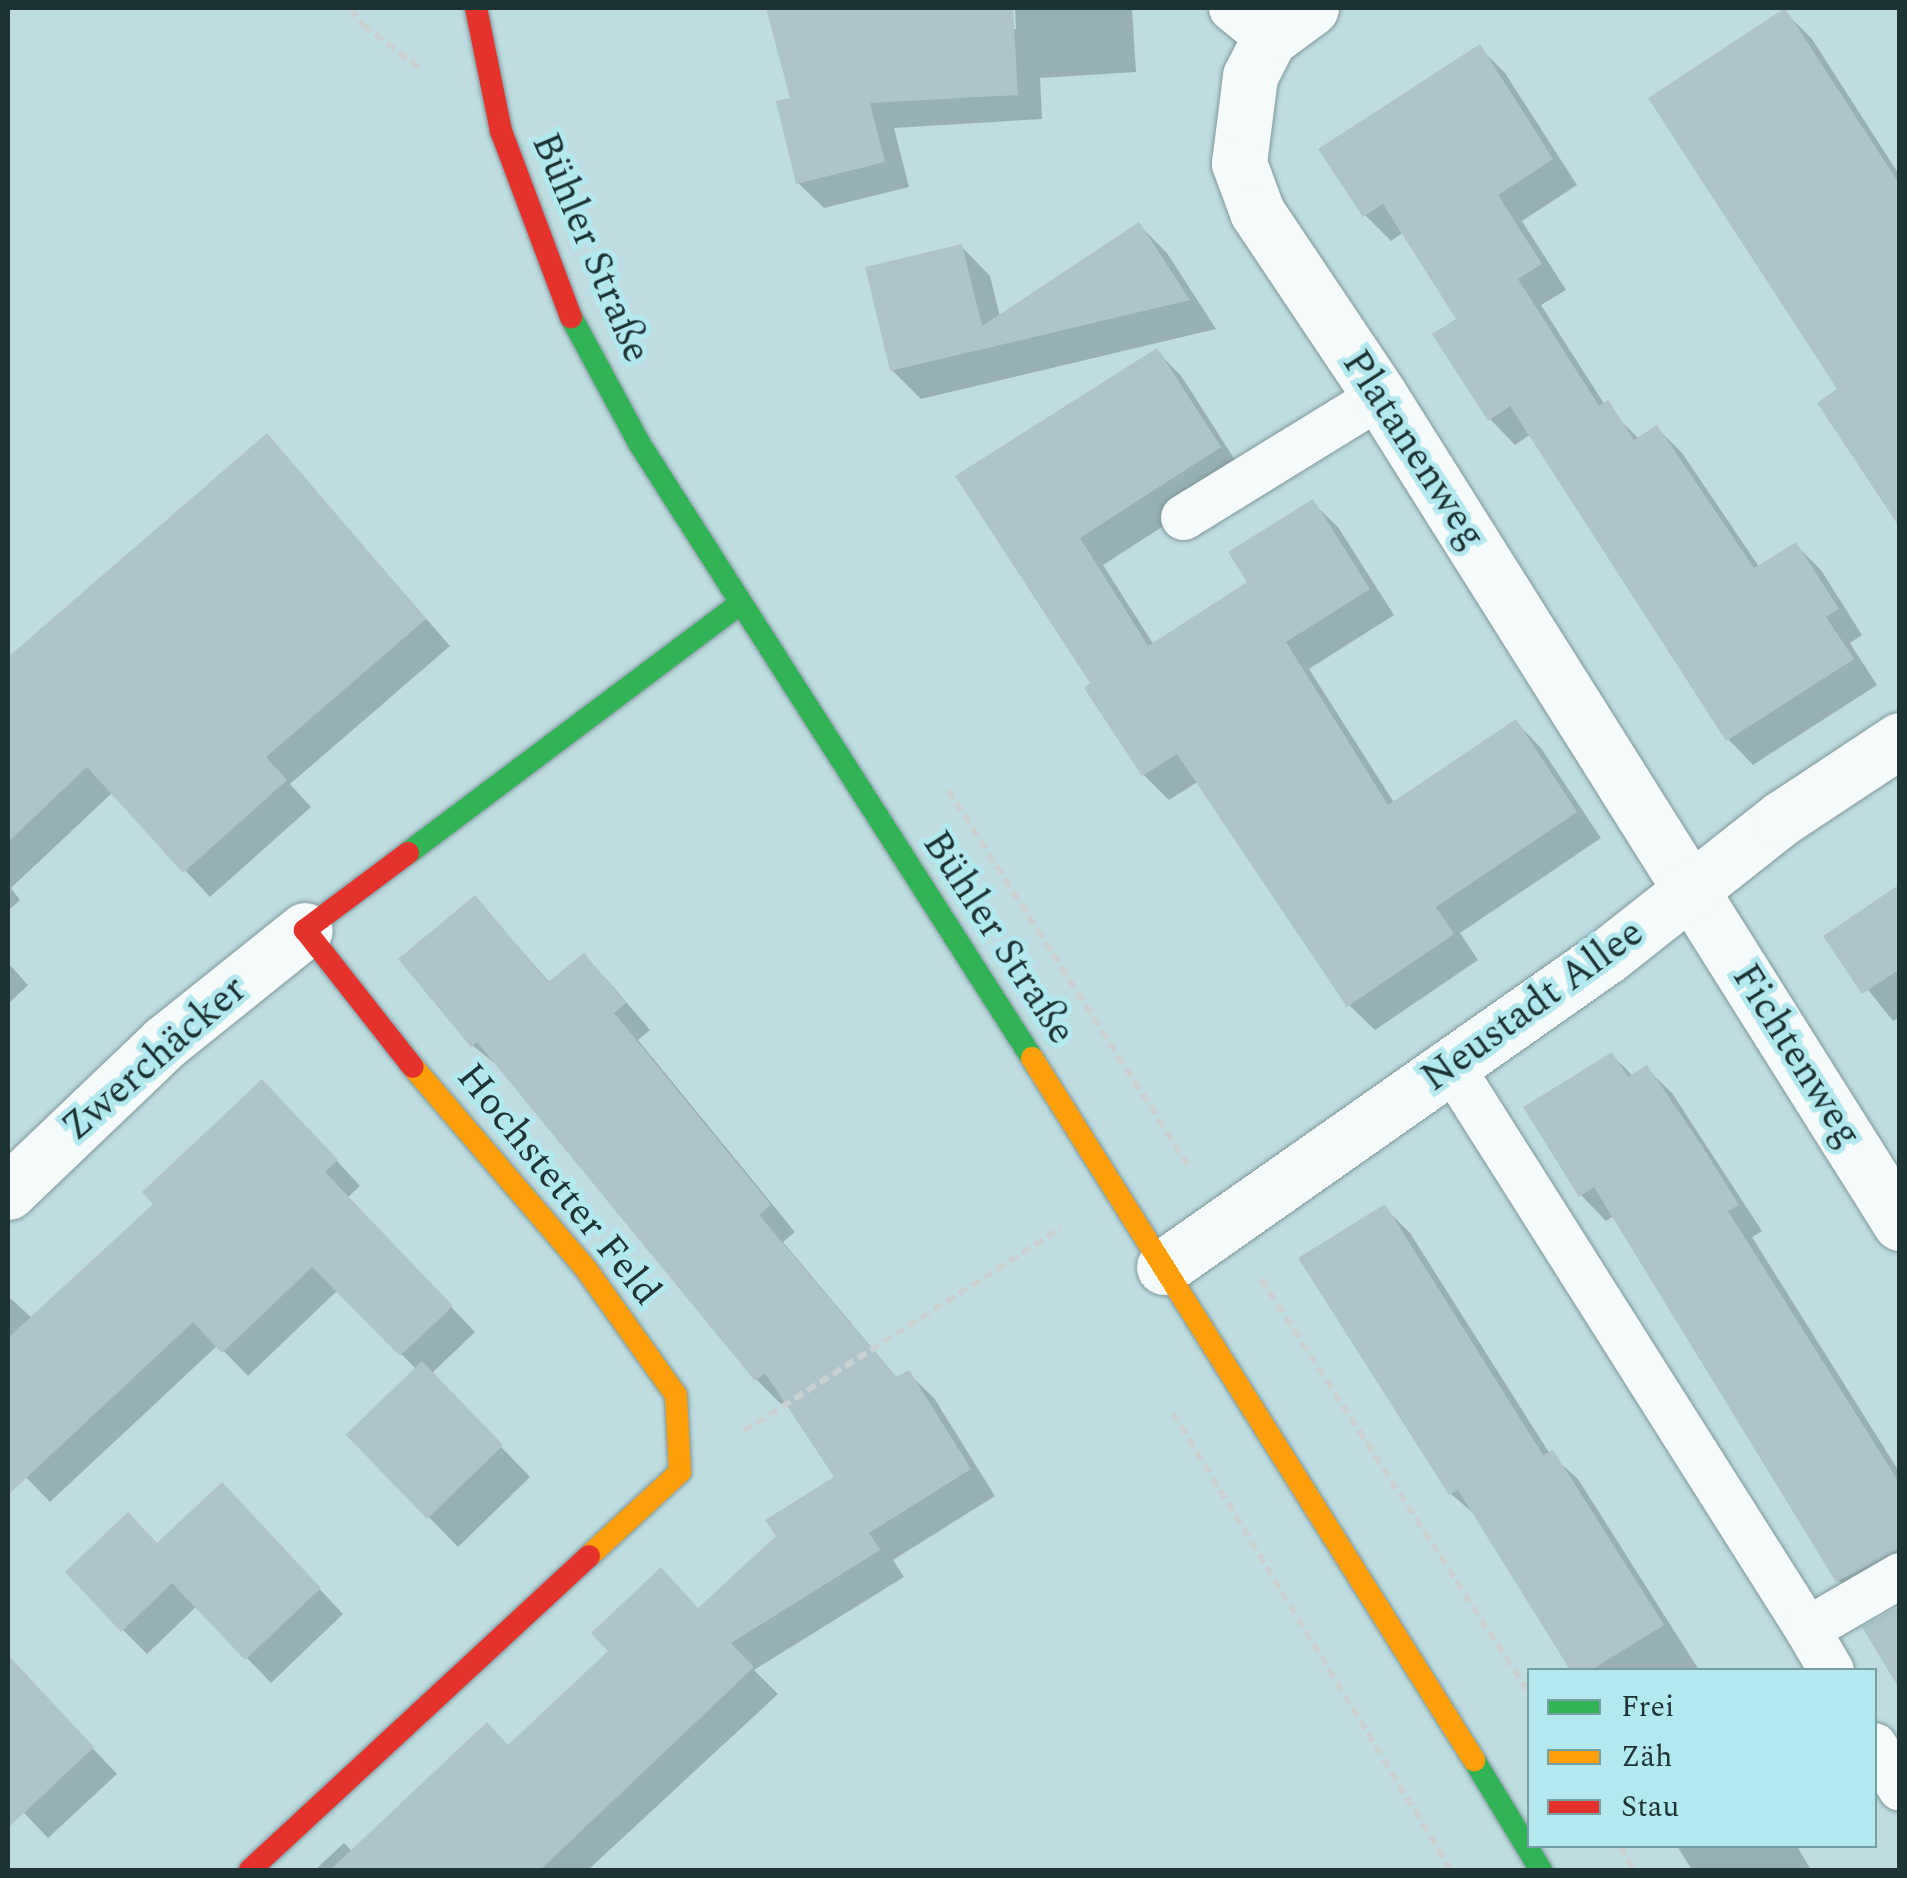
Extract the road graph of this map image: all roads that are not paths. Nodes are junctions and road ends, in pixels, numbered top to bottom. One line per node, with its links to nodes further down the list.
1 (476, 8): 5 (street, Bühler Straße)
2 (1270, 18): 3 (street, Platanenweg)
3 (1380, 396): 4 (lane); 7 (street, Platanenweg)
4 (1183, 517)
5 (740, 604): 8 (street); 12 (street, Bühler Straße)
6 (1900, 740): 7 (street, Neustadt Allee)
7 (1692, 889): 9 (street, Neustadt Allee); 11 (street, Fichtenweg)
8 (305, 930): 10 (street, Zwerchäcker); 20 (street, Hochstetter Feld)
9 (1451, 1066): 12 (street, Neustadt Allee); 14 (lane)
10 (8, 1192)
11 (1900, 1223)
12 (1164, 1267): 18 (street, Bühler Straße)
13 (1900, 1575): 14 (lane)
14 (1807, 1629): 15 (lane)
15 (1830, 1668)
16 (1877, 1750): 17 (lane)
17 (1900, 1788)
18 (1527, 1847)
19 (1528, 1848): 21 (street, Bühler Straße)
20 (250, 1870)
21 (1541, 1870)

